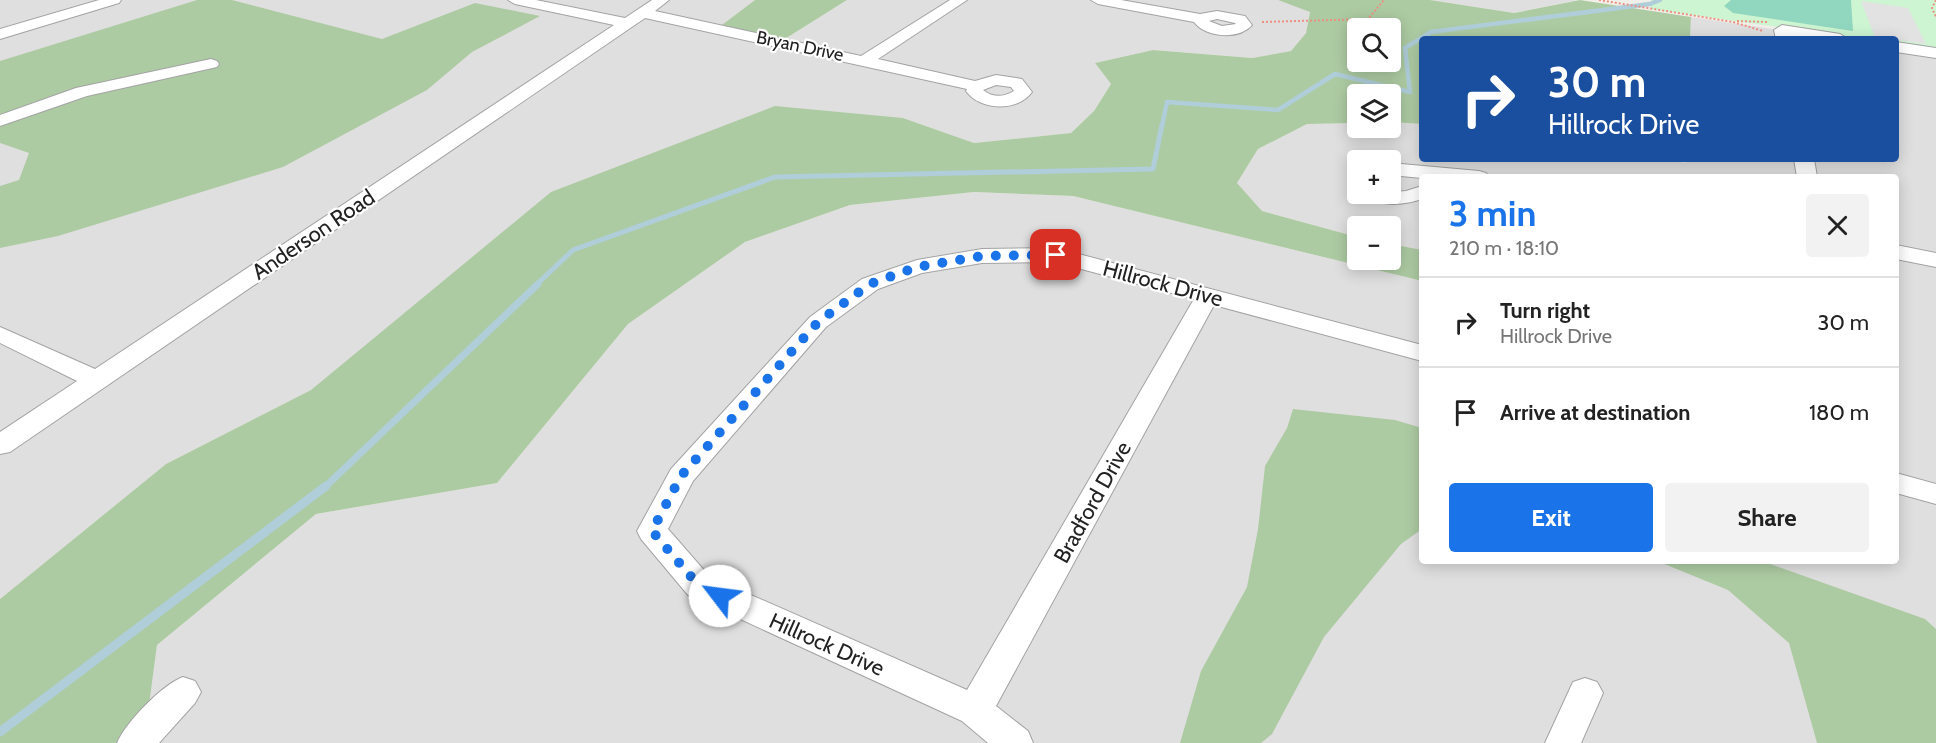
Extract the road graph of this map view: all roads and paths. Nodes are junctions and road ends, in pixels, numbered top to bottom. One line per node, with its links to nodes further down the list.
1 (114, 0): 15 (street)
2 (515, 0): 10 (street, Bryan Drive)
3 (662, 0): 10 (street, Anderson Road)
4 (960, 0): 20 (street)
5 (1098, 0): 11 (street)
6 (1384, 0): 12 (path)
7 (1600, 0): 13 (path)
8 (1936, 0): 9 (path)
9 (1936, 17)
10 (634, 18): 20 (street, Bryan Drive); 33 (street, Anderson Road)
11 (1202, 19)
12 (1261, 22)
13 (1733, 22): 14 (path); 16 (path)
14 (1778, 30): 17 (street)
15 (0, 34)
16 (1765, 34)
17 (1819, 36)
18 (1899, 47): 19 (street)
19 (1936, 53)
20 (866, 60): 22 (street, Bryan Drive)
21 (211, 64): 23 (street)
22 (977, 86)
23 (0, 121)
24 (1401, 171): 25 (street)
25 (1431, 174)
26 (1419, 193): 27 (street)
27 (1401, 198)
28 (1899, 253): 29 (street)
29 (1936, 260)
30 (1208, 295): 32 (street, Hillrock Drive); 39 (street, Bradford Drive); 39 (street, Hillrock Drive)
31 (0, 334): 33 (street)
32 (1419, 352)
33 (96, 380): 34 (street, Anderson Road)
34 (0, 446)
35 (1899, 484): 36 (street)
36 (1936, 494)
37 (183, 692): 40 (street)
38 (1585, 693): 42 (street)
39 (975, 710): 41 (street, Hillrock Drive)
40 (135, 743)
41 (1015, 743)
42 (1563, 743)

